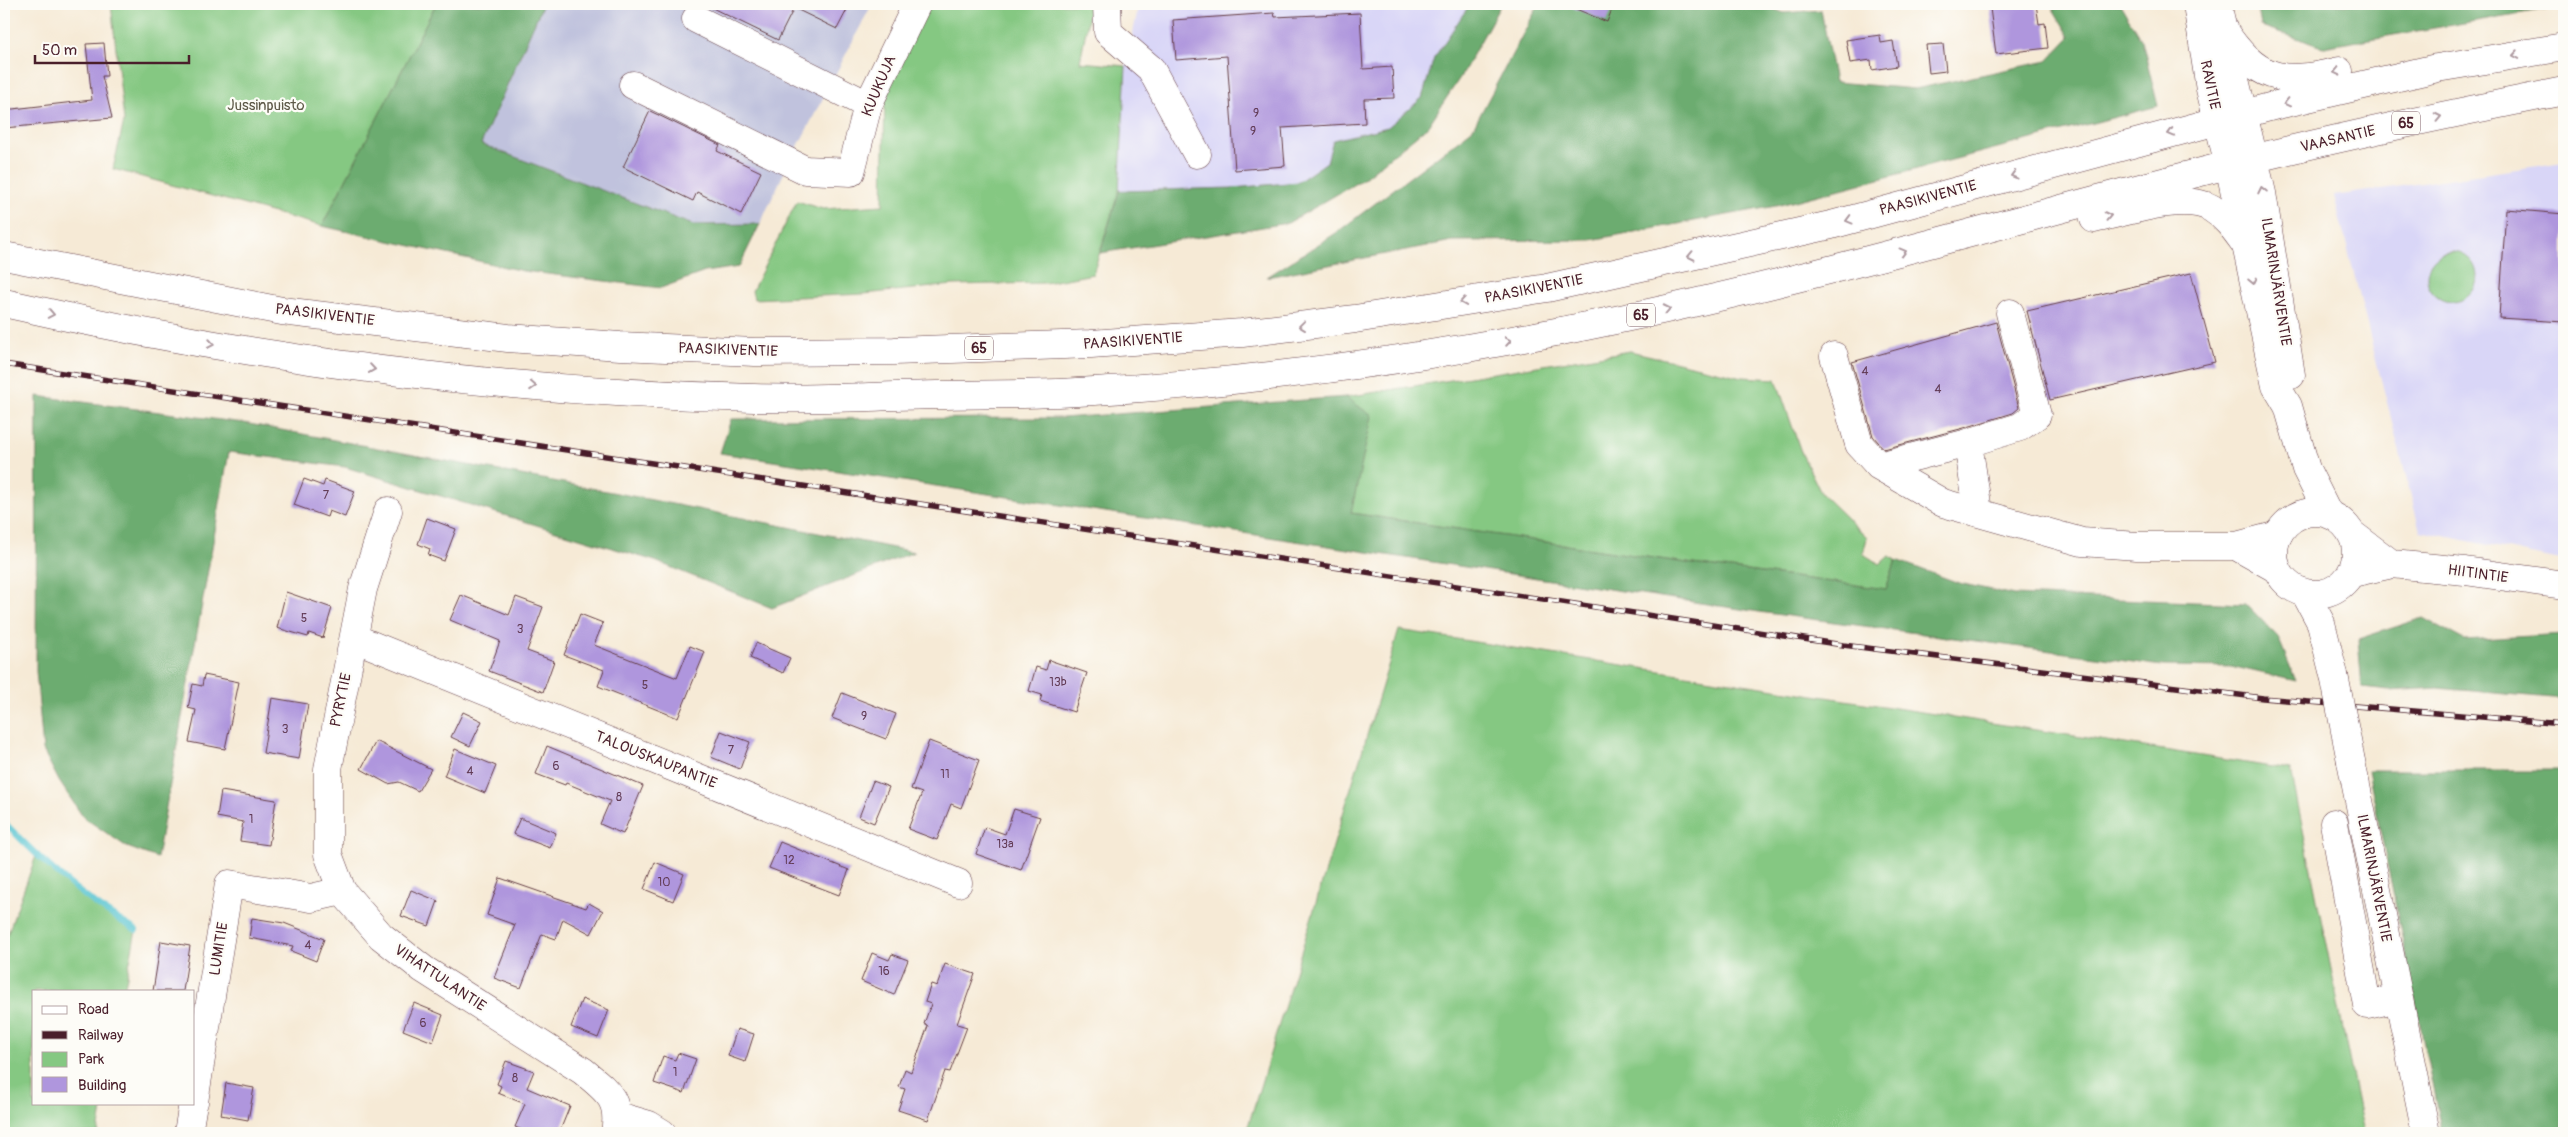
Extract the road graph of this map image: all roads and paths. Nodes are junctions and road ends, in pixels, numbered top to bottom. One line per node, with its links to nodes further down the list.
1 (918, 4): 10 (main road, KUUKUJA)
2 (1106, 4): 12 (main road)
3 (2197, 4): 11 (main road, RAVITIE)
4 (2220, 16): 7 (main road, 65, one-way to 4); 11 (main road, RAVITIE)
5 (696, 19): 10 (main road)
6 (2564, 47): 7 (main road, 65, one-way to 7)
7 (2437, 68): 11 (main road, 65, one-way to 11)
8 (633, 85): 10 (main road, KUUKUJA)
9 (2564, 91): 13 (main road, VAASANTIE / 65, one-way to 9)
10 (868, 105)
11 (2231, 117): 13 (main road, RAVITIE); 16 (main road, PAASIKIVENTIE / 65, one-way to 16)
12 (1197, 154)
13 (2242, 162): 14 (main road, 65); 15 (main road, ILMARINJÄRVENTIE); 20 (main road, ILMARINJÄRVENTIE, one-way to 13)
14 (1993, 228): 15 (main road, one-way to 15); 17 (main road, 65, one-way to 14)
15 (2245, 244): 20 (main road, ILMARINJÄRVENTIE, one-way to 20)
16 (4, 256)
17 (4, 303)
18 (2010, 313): 21 (main road)
19 (1834, 356): 22 (main road)
20 (2288, 406): 23 (main road, ILMARINJÄRVENTIE)
21 (1968, 443): 22 (main road); 25 (main road)
22 (1879, 466): 25 (main road)
23 (2306, 469): 26 (main road, ILMARINJÄRVENTIE); 27 (main road, ILMARINJÄRVENTIE)
24 (388, 511): 36 (main road, PYRYTIE)
25 (1978, 511): 29 (main road)
26 (2328, 513): 27 (main road); 28 (main road)
27 (2287, 526): 29 (main road); 31 (main road)
28 (2352, 534): 30 (main road); 32 (main road)
29 (2236, 546): 31 (main road)
30 (2392, 564): 32 (main road, HIITINTIE); 33 (main road, HIITINTIE)
31 (2277, 569): 34 (main road)
32 (2344, 581): 34 (main road); 35 (main road)
33 (2564, 585)
34 (2305, 593): 35 (main road, ILMARINJÄRVENTIE)
35 (2321, 623): 40 (main road, ILMARINJÄRVENTIE, bridge)
36 (354, 638): 38 (main road, TALOUSKAUPANTIE); 39 (main road, PYRYTIE)
37 (2334, 823): 40 (main road)
38 (958, 883)
39 (342, 891): 41 (main road, LUMITIE); 43 (main road, VIHATTULANTIE)
40 (2398, 998): 46 (main road, ILMARINJÄRVENTIE)
41 (195, 1096)
42 (194, 1104): 44 (main road, LUMITIE)
43 (616, 1124): 45 (main road)
44 (188, 1133)
45 (662, 1133)
46 (2426, 1133)

